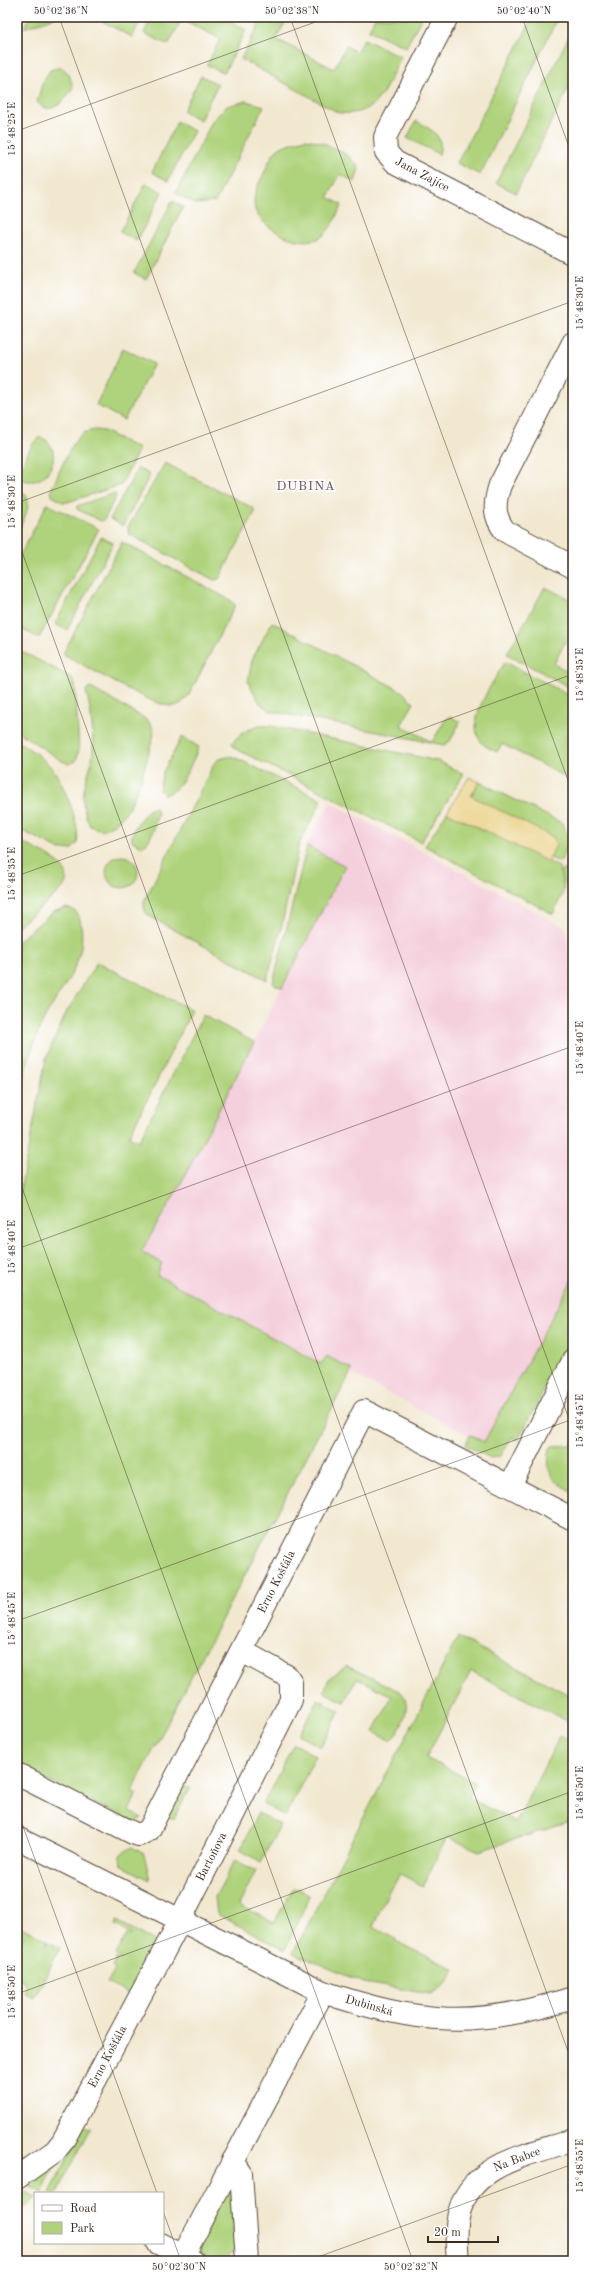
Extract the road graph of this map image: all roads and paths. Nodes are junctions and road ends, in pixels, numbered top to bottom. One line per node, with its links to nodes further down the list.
1 (447, 17): 2 (street, Jana Zajíce)
2 (573, 254)
3 (573, 343): 4 (street)
4 (573, 567)
5 (573, 1361): 6 (street)
6 (510, 1486): 7 (street, Erno Košťála); 8 (street, Erno Košťála)
7 (573, 1519)
8 (242, 1651): 9 (street, Erno Košťála); 11 (street, Bartoňova)
9 (17, 1774)
10 (17, 1838): 11 (street)
11 (180, 1920): 12 (street, Dubinská); 16 (street, Erno Košťála)
12 (323, 1992): 13 (street, Dubinská); 15 (street)
13 (573, 1998)
14 (573, 2140): 20 (street, Na Babce)
15 (233, 2161): 18 (street); 19 (street)
16 (17, 2178)
17 (160, 2244): 18 (street)
18 (188, 2258)
19 (247, 2261)
20 (458, 2261)

